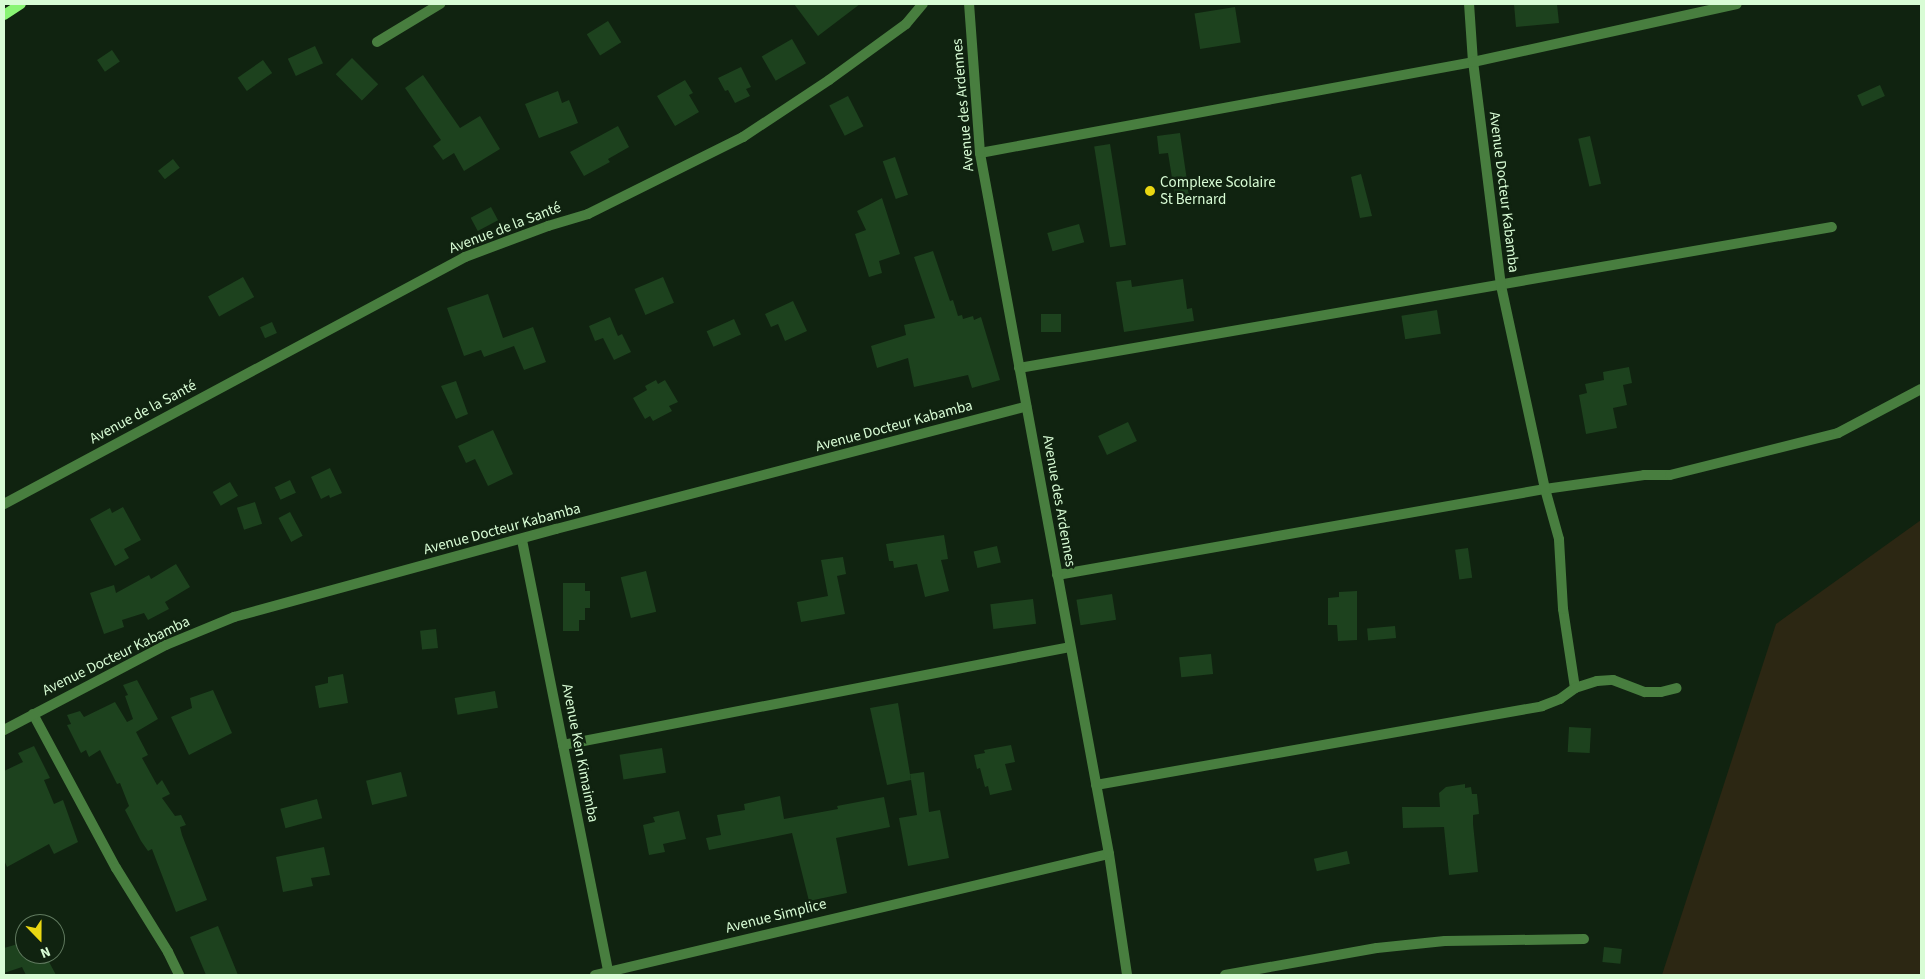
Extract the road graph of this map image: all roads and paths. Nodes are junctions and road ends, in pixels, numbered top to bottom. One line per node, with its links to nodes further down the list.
1 (21, 4): 7 (main road)
2 (440, 4): 8 (street)
3 (923, 4): 17 (street, Avenue de la Santé)
4 (969, 4): 10 (street, Avenue des Ardennes)
5 (1469, 4): 9 (street, Avenue Docteur Kabamba)
6 (1737, 4): 9 (street)
7 (4, 15)
8 (377, 42)
9 (1473, 62): 10 (street); 12 (street, Avenue Docteur Kabamba)
10 (980, 153): 13 (street, Avenue des Ardennes)
11 (1832, 227): 12 (street)
12 (1501, 286): 13 (street, Avenue Docteur Kabamba); 16 (street)
13 (1018, 368): 15 (street, Avenue des Ardennes)
14 (1921, 390): 16 (street)
15 (1026, 407): 18 (street, Avenue Docteur Kabamba); 19 (street, Avenue des Ardennes)
16 (1545, 489): 19 (street); 21 (street)
17 (4, 504)
18 (522, 540): 23 (street, Avenue Docteur Kabamba); 25 (street, Avenue Ken Kimaimba)
19 (1057, 575): 20 (street, Avenue des Ardennes)
20 (1070, 647): 25 (street); 26 (street, Avenue des Ardennes)
21 (1575, 688): 22 (street); 26 (street)
22 (1678, 688)
23 (33, 714): 24 (street, Avenue Docteur Kabamba); 30 (street)
24 (4, 730)
25 (563, 745): 29 (street, Avenue Ken Kimaimba)
26 (1096, 785): 27 (street, Avenue des Ardennes)
27 (1109, 854): 29 (street, Avenue Simplice); 32 (street, Avenue des Ardennes)
28 (1584, 939): 33 (street)
29 (609, 974): 31 (street, Avenue Simplice)
30 (179, 975)
31 (595, 975)
32 (1127, 975)
33 (1225, 975)

